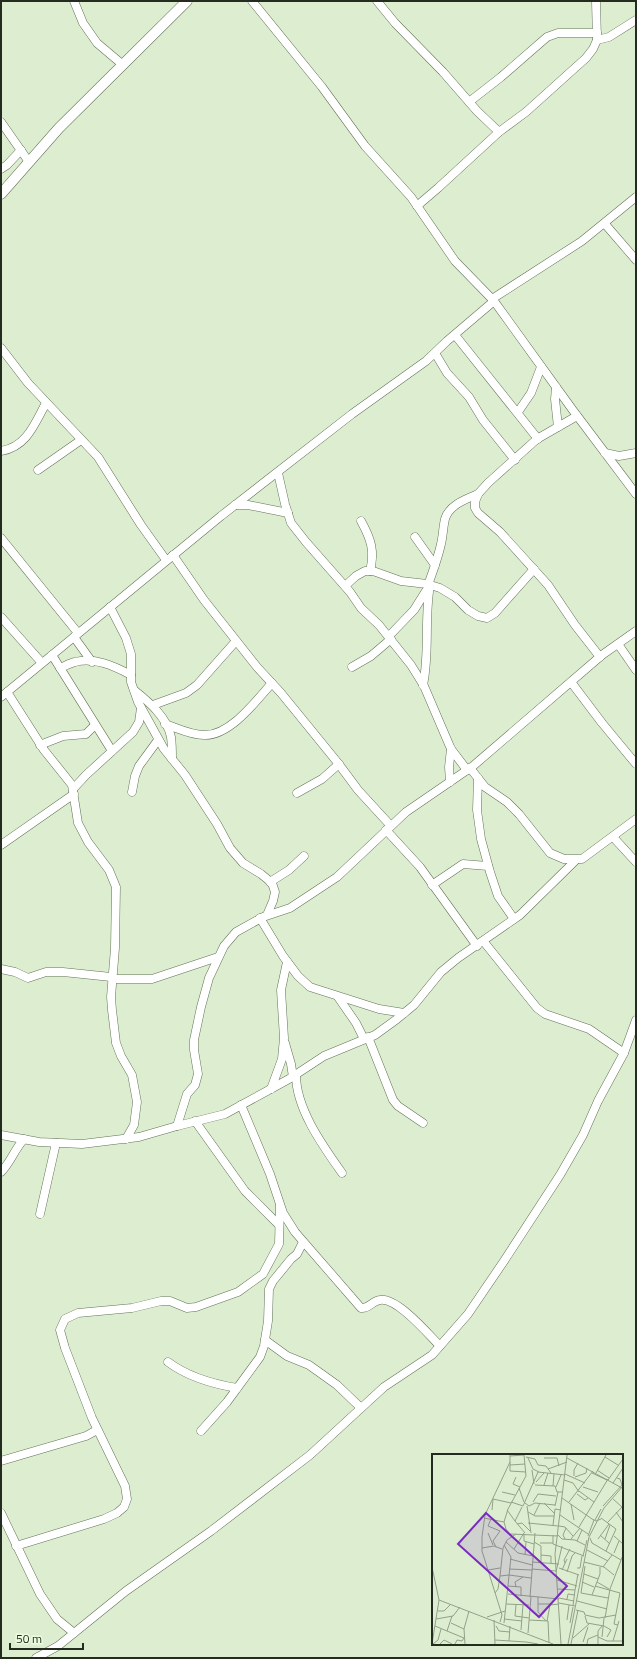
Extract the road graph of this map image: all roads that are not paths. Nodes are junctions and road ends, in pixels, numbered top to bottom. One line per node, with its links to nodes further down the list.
1 (74, 1): 8 (street)
2 (187, 1): 8 (street)
3 (252, 1): 17 (street)
4 (377, 1): 9 (street)
5 (596, 1): 7 (street)
6 (636, 20): 7 (street)
7 (597, 36): 9 (street); 11 (street)
8 (123, 65): 13 (street)
9 (469, 102): 11 (street)
10 (1, 122): 12 (street)
11 (499, 132): 17 (street)
12 (21, 150): 13 (street); 14 (street)
13 (29, 162): 15 (street)
14 (1, 169)
15 (1, 194)
16 (636, 197): 18 (street)
17 (416, 206): 20 (street)
18 (605, 224): 19 (street); 20 (street)
19 (635, 254)
20 (493, 300): 21 (street); 24 (street)
21 (454, 335): 23 (street); 27 (street)
22 (1, 348): 26 (street)
23 (435, 353): 35 (street); 37 (street)
24 (541, 367): 25 (street); 27 (street)
25 (556, 387): 28 (street); 29 (street)
26 (46, 403): 31 (street); 32 (street)
27 (518, 412): 30 (street)
28 (577, 416): 29 (street); 33 (street)
29 (558, 427): 30 (street)
30 (538, 439): 35 (street)
31 (81, 440): 36 (street); 46 (street)
32 (1, 451)
33 (605, 453): 34 (street); 39 (street)
34 (636, 453)
35 (515, 460): 38 (street)
36 (38, 470)
37 (278, 473): 40 (street); 41 (street)
38 (478, 494): 47 (street); 48 (street)
39 (636, 494)
40 (236, 505): 41 (street); 45 (street)
41 (288, 512): 50 (street)
42 (361, 521): 49 (street)
43 (415, 536): 47 (street)
44 (1, 538): 55 (street)
45 (173, 555): 46 (street); 57 (street)
46 (166, 560): 52 (street)
47 (435, 565): 51 (street)
48 (534, 569): 51 (street); 60 (street)
49 (370, 571): 50 (street); 51 (street)
50 (345, 586): 56 (street)
51 (429, 586): 56 (street); 69 (street)
52 (110, 607): 55 (street); 66 (street)
53 (1, 617): 62 (street)
54 (636, 631): 58 (street)
55 (76, 635): 59 (street); 61 (street)
56 (390, 638): 63 (street); 69 (street)
57 (236, 641): 68 (street); 72 (street)
58 (618, 644): 60 (street); 65 (street)
59 (52, 655): 62 (street); 64 (street)
60 (600, 657): 67 (street)
61 (92, 662): 64 (street); 66 (street)
62 (42, 663): 71 (street)
63 (352, 667)
64 (60, 668): 75 (street)
65 (636, 670)
66 (131, 675): 70 (street)
67 (571, 682): 82 (street); 83 (street)
68 (272, 683): 74 (street); 81 (street)
69 (423, 685): 78 (street)
70 (134, 690): 72 (street); 73 (street)
71 (3, 695): 77 (street)
72 (153, 705): 74 (street)
73 (141, 708): 76 (street); 79 (street)
74 (165, 724): 80 (street)
75 (95, 725): 77 (street); 79 (street)
76 (158, 740): 80 (street); 87 (street)
77 (40, 745): 86 (street)
78 (451, 749): 83 (street); 85 (street)
79 (112, 751): 86 (street)
80 (172, 760): 97 (street)
81 (339, 764): 88 (street); 90 (street)
82 (636, 764)
83 (468, 769): 84 (street); 85 (street)
84 (478, 778): 94 (street); 96 (street)
85 (450, 782): 90 (street)
86 (74, 792): 92 (street); 105 (street)
87 (132, 792)
88 (297, 792)
89 (636, 819): 91 (street)
90 (389, 828): 98 (street); 99 (street)
91 (613, 837): 94 (street); 95 (street)
92 (1, 845)
93 (304, 856): 97 (street)
94 (576, 860): 100 (street)
95 (636, 862)
96 (488, 866): 98 (street); 100 (street)
97 (270, 882): 99 (street)
98 (432, 885): 101 (street)
99 (264, 917): 102 (street); 103 (street)
100 (514, 919): 101 (street)
101 (480, 944): 107 (street); 111 (street)
102 (218, 957): 105 (street); 117 (street)
103 (287, 962): 106 (street); 110 (street)
104 (1, 969): 105 (street)
105 (112, 978): 120 (street)
106 (338, 997): 107 (street); 109 (street)
107 (404, 1013): 109 (street)
108 (636, 1020): 111 (street)
109 (366, 1038): 112 (street); 116 (street)
110 (284, 1040): 112 (street); 113 (street)
111 (624, 1053): 129 (street)
112 (294, 1076): 113 (street); 123 (street)
113 (271, 1089): 114 (street)
114 (241, 1105): 115 (street); 124 (street)
115 (195, 1121): 117 (street); 126 (street)
116 (423, 1123)
117 (177, 1126): 120 (street)
118 (1, 1135): 119 (street)
119 (24, 1139): 121 (street); 122 (street)
120 (126, 1139): 121 (street)
121 (56, 1143): 125 (street)
122 (1, 1172)
123 (342, 1173)
124 (280, 1206): 126 (street); 127 (street)
125 (40, 1214)
126 (279, 1224): 133 (street)
127 (303, 1242): 128 (street); 129 (street)
128 (265, 1340): 131 (street); 132 (street)
129 (440, 1346): 132 (street)
130 (168, 1362): 131 (street)
131 (237, 1388): 134 (street)
132 (361, 1408): 138 (street)
133 (98, 1430): 135 (street); 137 (street)
134 (201, 1431)
135 (1, 1461)
136 (1, 1513): 137 (street)
137 (16, 1546): 138 (street)
138 (74, 1633): 139 (street)
139 (36, 1658)

